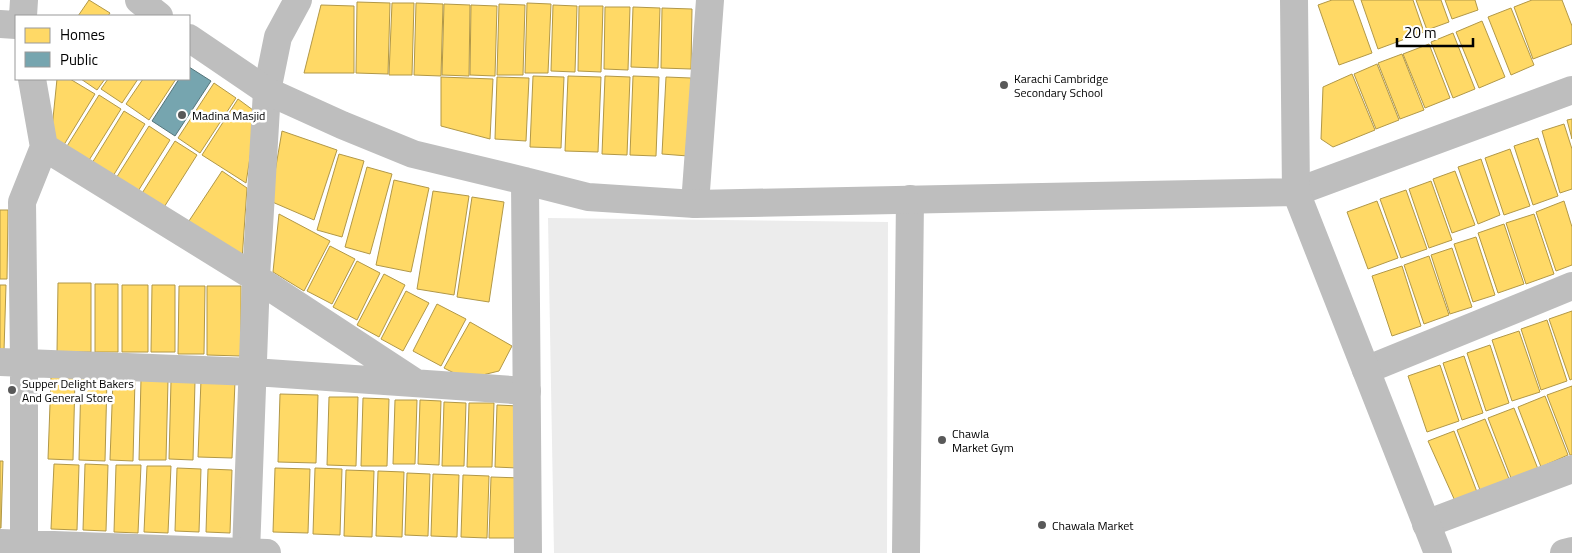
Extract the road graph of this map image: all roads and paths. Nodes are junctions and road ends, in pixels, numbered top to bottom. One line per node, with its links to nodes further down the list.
1 (24, 0): 6 (street)
2 (139, 0): 7 (street)
3 (298, 0): 13 (street)
4 (710, 0): 19 (street)
5 (1294, 0): 16 (street)
6 (23, 15)
7 (158, 15)
8 (0, 24): 9 (street)
9 (15, 25)
10 (190, 39): 13 (street)
11 (32, 80): 14 (street)
12 (1572, 90): 16 (street)
13 (267, 91): 15 (street); 20 (street)
14 (44, 147): 18 (street); 20 (street)
15 (525, 180): 19 (street); 26 (street)
16 (1296, 192): 17 (street); 23 (street)
17 (910, 199): 19 (street); 34 (street)
18 (11, 201): 22 (street)
19 (695, 204)
20 (256, 278): 24 (street); 25 (street)
21 (1572, 286): 23 (street)
22 (12, 362): 24 (street); 29 (street)
23 (1366, 370): 28 (street)
24 (253, 372): 25 (street); 31 (street)
25 (417, 384): 26 (street)
26 (527, 391): 33 (street)
27 (1572, 469): 28 (street)
28 (1426, 524): 35 (street)
29 (16, 547): 31 (street)
30 (1572, 551): 36 (street)
31 (246, 553): 32 (street)
32 (267, 553)
33 (528, 553)
34 (906, 553)
35 (1438, 553)
36 (1564, 553)

